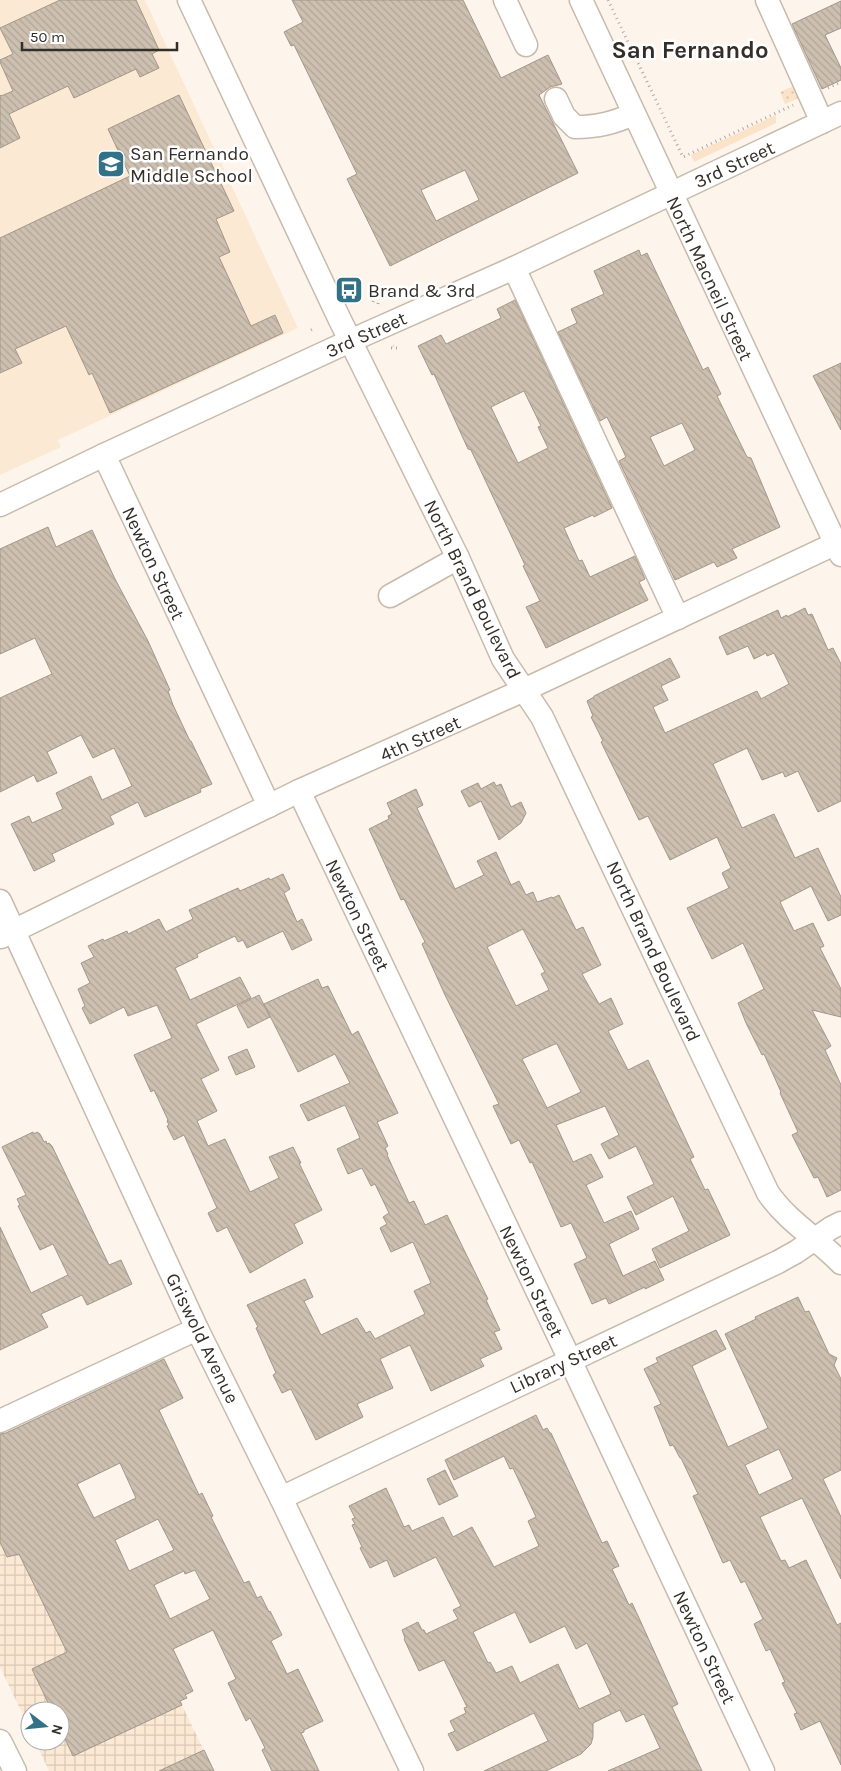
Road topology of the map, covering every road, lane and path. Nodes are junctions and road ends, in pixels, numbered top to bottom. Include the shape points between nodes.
1 (189, 0) edge
2 (505, 0) edge
3 (581, 0) edge
4 (608, 0) edge
5 (767, 0) edge
6 (526, 45) dead end
7 (841, 82) edge
8 (811, 96) junction
9 (556, 99) dead end
10 (634, 114) junction
11 (832, 117) edge
12 (671, 194) junction
13 (514, 268) junction
14 (373, 302) dead end
15 (378, 304) dead end
16 (350, 341) junction
17 (104, 455) junction
18 (0, 505) edge
19 (839, 547) edge
20 (458, 558) junction
21 (390, 596) dead end
22 (678, 618) junction
23 (524, 690) junction
24 (299, 792) junction
25 (269, 806) junction
26 (0, 901) edge
27 (7, 934) edge
28 (841, 1223) edge
29 (815, 1239) junction
30 (841, 1263) edge
31 (198, 1328) junction
32 (570, 1360) junction
33 (0, 1421) edge
34 (281, 1498) junction
35 (0, 1741) edge
36 (15, 1771) edge
37 (412, 1771) edge
38 (763, 1771) edge

1 - 16 street, North Brand Boulevard
2 - 6 street
3 - 10 street, North Macneil Street
4 - 8 path via 683,157
5 - 8 street
7 - 8 path
8 - 11 street
9 - 10 street via 564,116 575,127 611,124
10 - 12 street, North Macneil Street
11 - 12 street, 3rd Street
12 - 13 street, 3rd Street
12 - 19 street, North Macneil Street
13 - 16 street, 3rd Street
13 - 22 street
14 - 15 path via 377,298
16 - 17 street, 3rd Street
16 - 20 street, North Brand Boulevard
17 - 18 street, 3rd Street
17 - 25 street, Newton Street
19 - 22 street, 4th Street
20 - 21 street
20 - 23 street, North Brand Boulevard via 504,660
22 - 23 street, 4th Street
23 - 24 street, 4th Street
23 - 29 street, North Brand Boulevard via 542,717 768,1192 777,1205
24 - 25 street, 4th Street
24 - 32 street, Newton Street
25 - 27 street, 4th Street
26 - 27 street, Griswold Avenue
27 - 31 street, Griswold Avenue
28 - 29 street, Library Street
29 - 30 street, North Brand Boulevard
29 - 32 street, Library Street via 778,1262
31 - 33 street
31 - 34 street, Griswold Avenue
32 - 34 street, Library Street
32 - 38 street, Newton Street
34 - 37 street, Griswold Avenue
35 - 36 street

